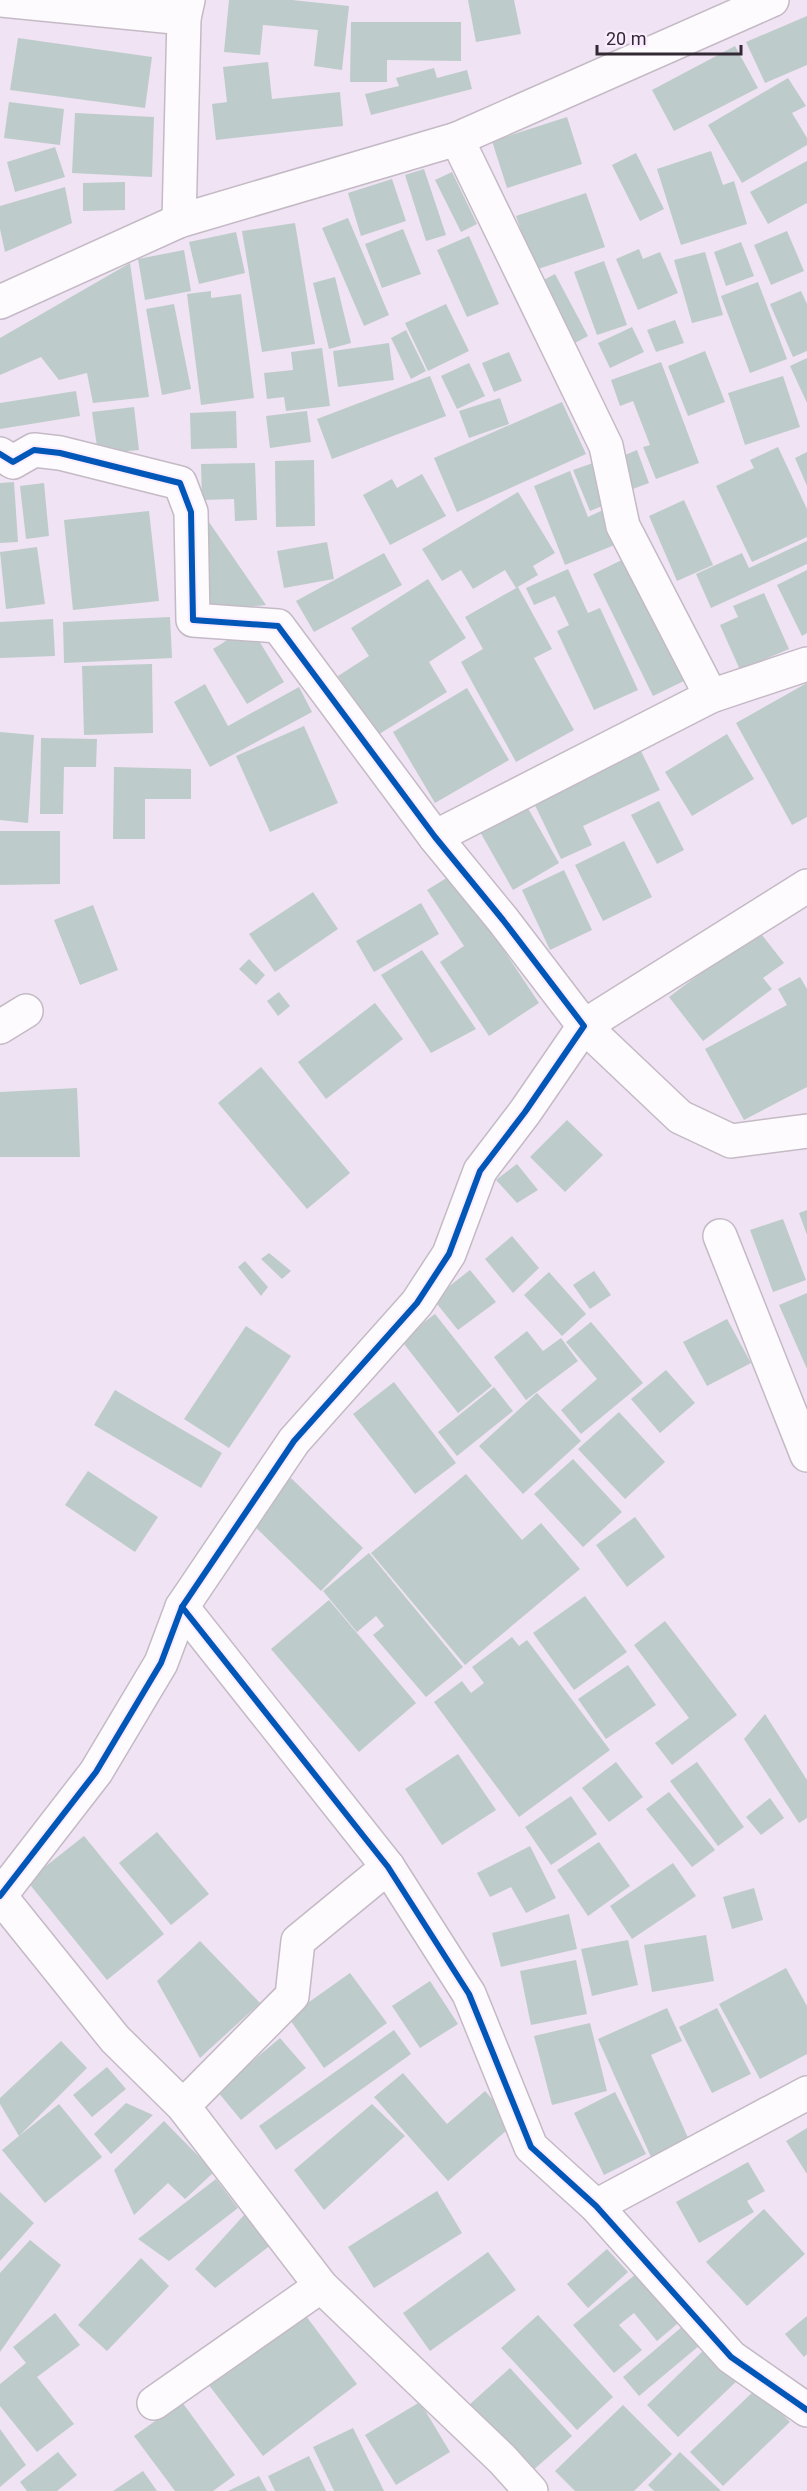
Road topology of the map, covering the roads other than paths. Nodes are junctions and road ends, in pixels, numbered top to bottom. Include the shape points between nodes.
1 (0, 0) edge
2 (772, 0) edge
3 (186, 9) edge
4 (457, 139) junction
5 (179, 221) junction
6 (0, 302) edge
7 (0, 454) edge
8 (807, 664) edge
9 (711, 696) junction
10 (435, 837) junction
11 (807, 886) edge
12 (584, 1026) junction
13 (807, 1131) edge
14 (720, 1236) dead end
15 (807, 1455) edge
16 (182, 1607) junction
17 (388, 1867) junction
18 (0, 1896) edge
19 (807, 2093) edge
20 (183, 2106) junction
21 (596, 2206) junction
22 (321, 2286) junction
23 (154, 2403) dead end
24 (807, 2410) edge
25 (531, 2491) edge

1 - 3 street
2 - 4 street
3 - 5 street
4 - 5 street
4 - 9 street via 606,446 623,526
5 - 6 street
7 - 10 street via 13,462 33,450 60,453 180,483 191,512 193,620 278,626
8 - 9 street
9 - 10 street
10 - 12 street
11 - 12 street
12 - 13 street via 680,1117 730,1141
12 - 16 street via 480,1171 449,1254 417,1303 294,1442
14 - 15 street
16 - 17 street
16 - 18 street via 160,1663 96,1772
17 - 20 street via 298,1941 291,1996
17 - 21 street via 469,1994 531,2147
18 - 20 street via 115,2039
19 - 21 street
20 - 22 street
21 - 24 street via 731,2357
22 - 23 street
22 - 25 street

